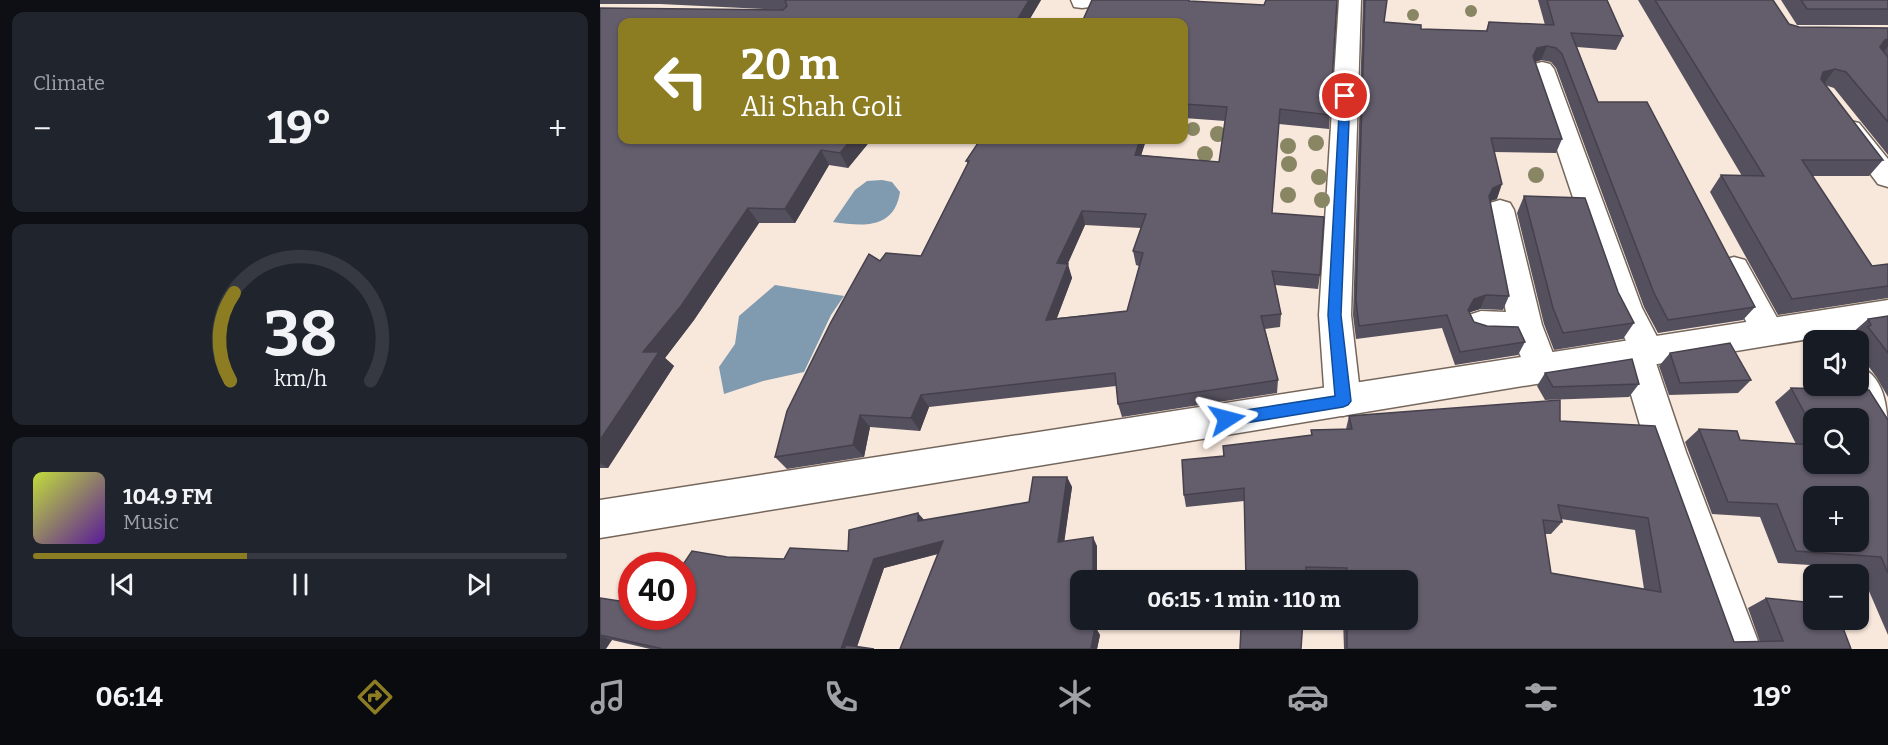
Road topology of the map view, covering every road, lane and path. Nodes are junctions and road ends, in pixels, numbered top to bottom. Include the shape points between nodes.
1 (1350, 0) edge
2 (1542, 69) dead end
3 (1838, 113) edge
4 (1888, 178) edge
5 (1500, 210) dead end
6 (1719, 240) edge
7 (1888, 313) edge
8 (1481, 324) edge
9 (1526, 325) junction
10 (1836, 330) edge
11 (1768, 332) junction
12 (1803, 332) edge
13 (1642, 353) junction
14 (1542, 369) junction
15 (1868, 396) edge
16 (1343, 401) junction
17 (1888, 429) edge
18 (600, 519) edge
19 (1739, 649) edge

1 - 16 street via 1335,315
2 - 13 street
3 - 4 street
5 - 9 street
6 - 11 street
7 - 10 street
8 - 9 street
9 - 14 street
11 - 12 street
11 - 13 street
13 - 14 street
13 - 19 street via 1667,452
14 - 16 street
15 - 17 street
16 - 18 street

